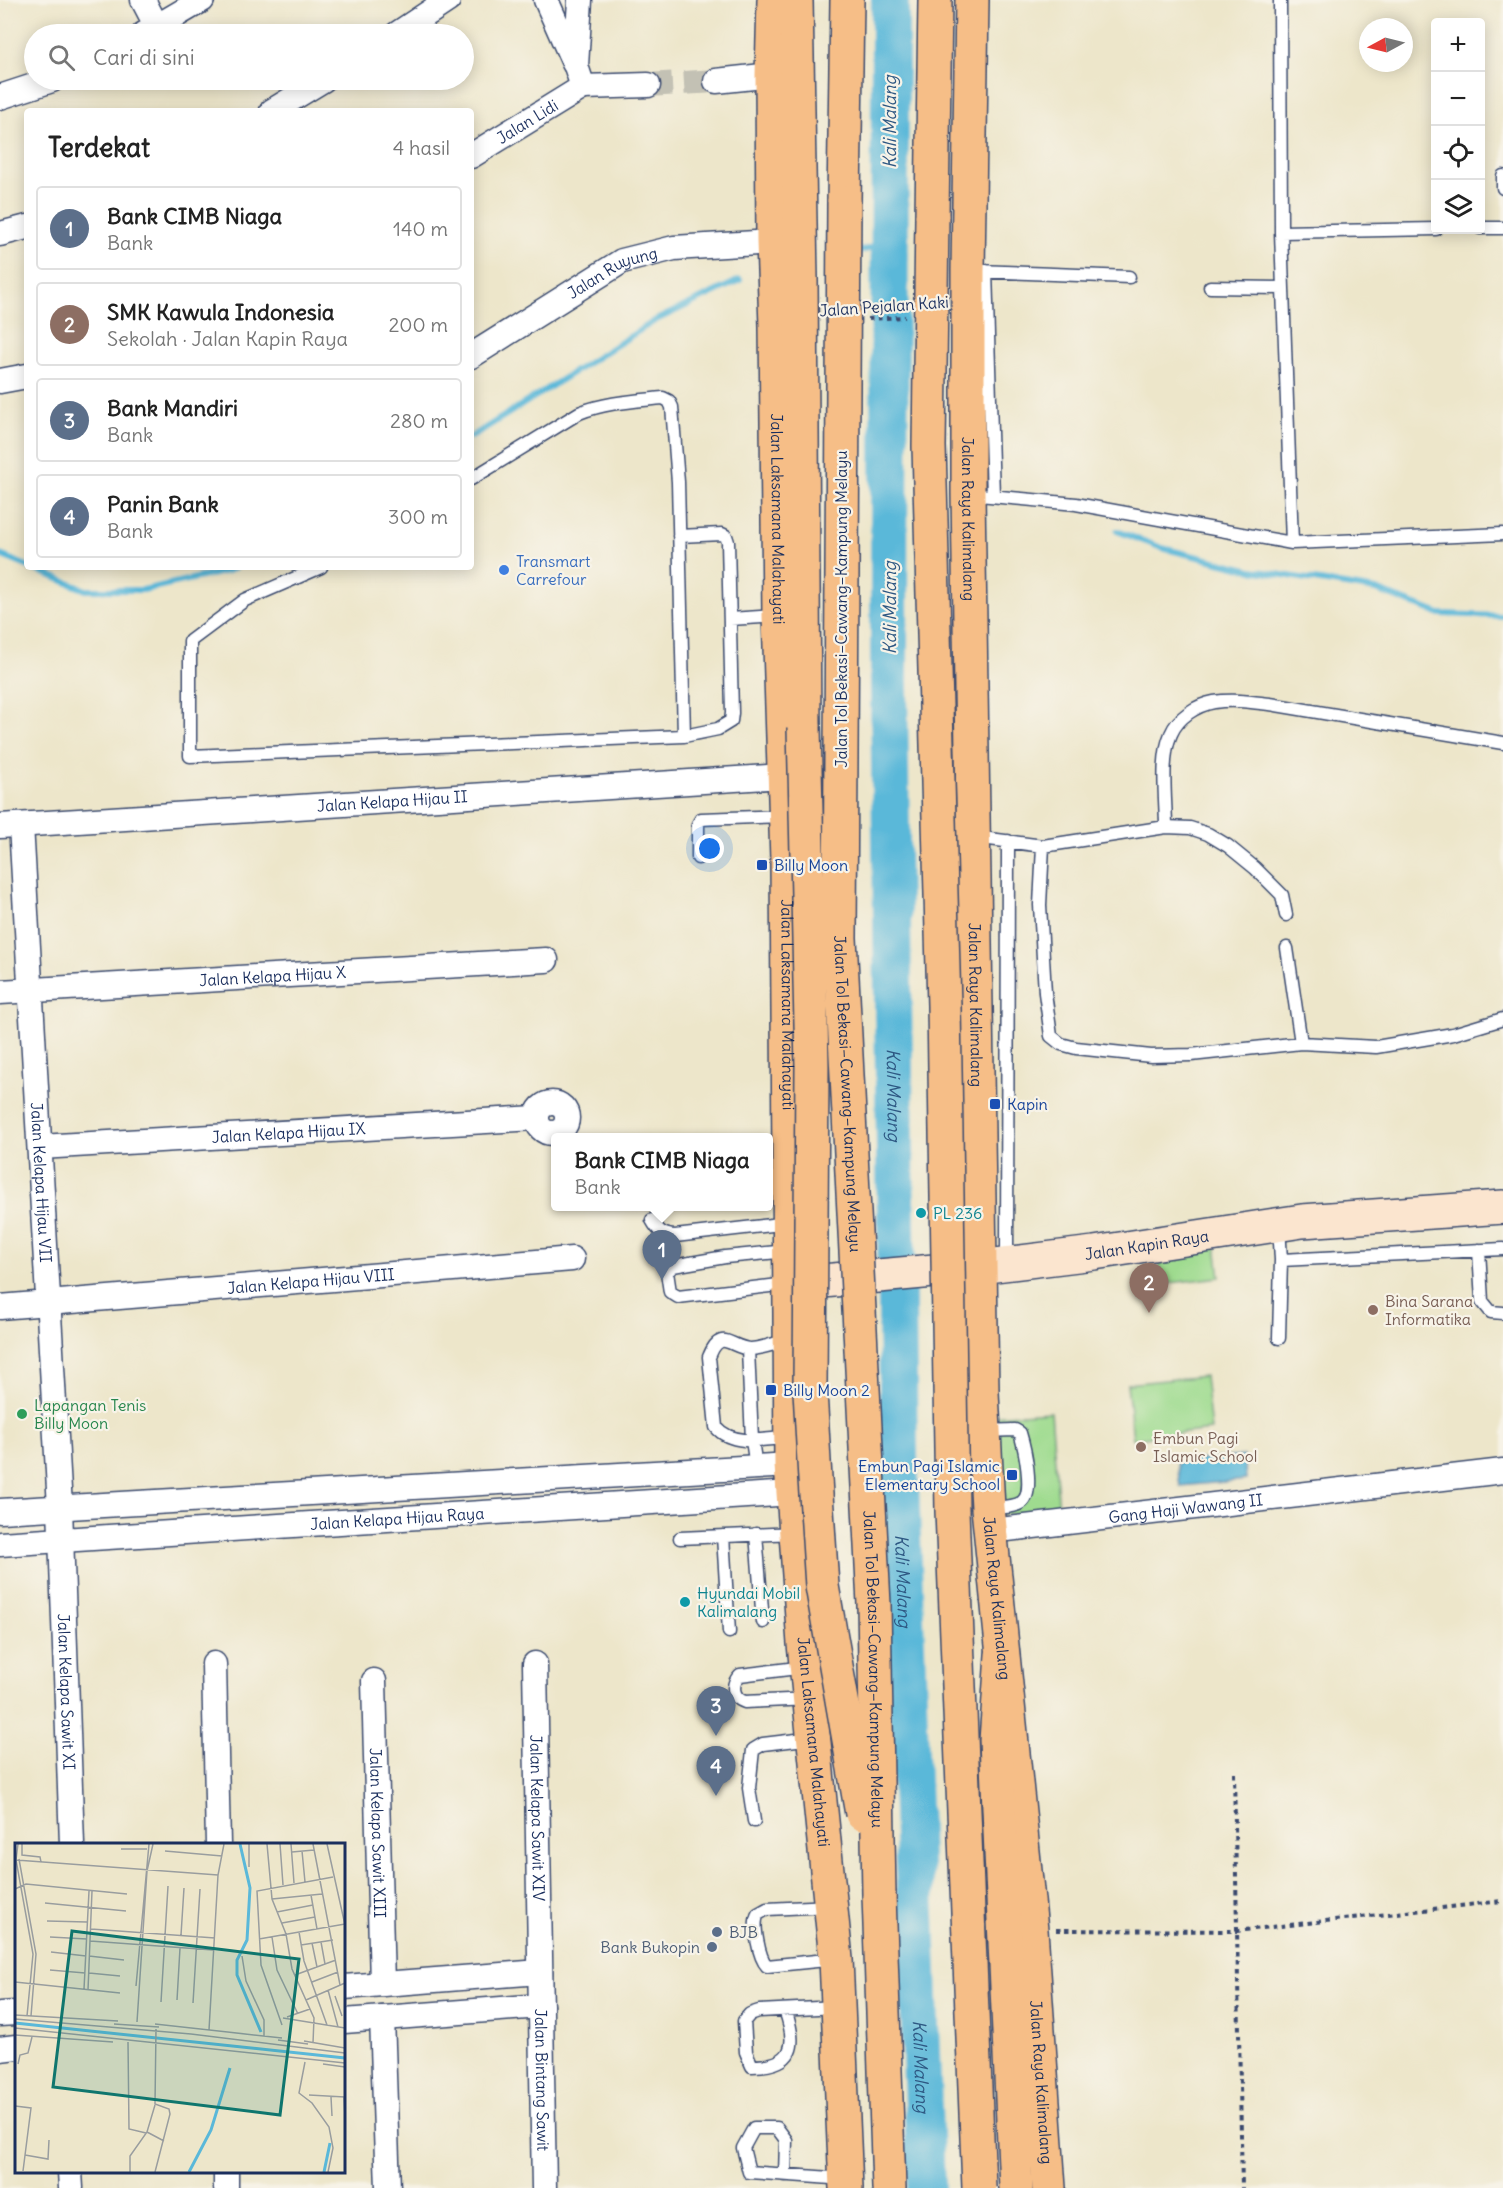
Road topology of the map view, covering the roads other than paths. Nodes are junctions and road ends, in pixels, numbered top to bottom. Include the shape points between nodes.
1 (143, 0) edge
2 (202, 0) edge
3 (448, 0) edge
4 (546, 0) edge
5 (580, 0) edge
6 (774, 0) edge
7 (796, 0) edge
8 (847, 0) edge
9 (935, 0) edge
10 (972, 0) edge
11 (1280, 0) edge
12 (149, 24) edge
13 (163, 24) edge
14 (412, 24) edge
15 (772, 75) junction
16 (579, 77) junction
17 (716, 81) tunnel mouth
18 (648, 85) tunnel mouth
19 (24, 89) edge
20 (307, 90) edge
21 (0, 97) edge
22 (277, 108) edge
23 (474, 154) edge
24 (1503, 176) edge
25 (1503, 188) edge
26 (24, 228) edge
27 (1485, 228) edge
28 (1503, 228) edge
29 (1431, 229) edge
30 (1281, 232) junction
31 (0, 234) edge
32 (773, 248) junction
33 (977, 271) junction
34 (1129, 278) dead end
35 (1210, 287) dead end
36 (1283, 288) junction
37 (474, 354) edge
38 (24, 377) edge
39 (0, 381) edge
40 (474, 477) edge
41 (980, 495) junction
42 (1503, 534) edge
43 (679, 536) junction
44 (1292, 543) junction
45 (314, 570) edge
46 (779, 616) junction
47 (730, 619) junction
48 (684, 736) junction
49 (1503, 743) edge
50 (784, 776) junction
51 (785, 816) junction
52 (11, 826) edge
53 (1166, 827) junction
54 (973, 837) junction
55 (1008, 842) junction
56 (1043, 846) junction
57 (698, 858) dead end
58 (1287, 915) dead end
59 (1287, 948) dead end
60 (546, 960) dead end
61 (30, 990) junction
62 (0, 992) edge
63 (1503, 1019) edge
64 (1301, 1043) junction
65 (536, 1118) dead end
66 (39, 1146) junction
67 (1503, 1207) edge
68 (652, 1220) dead end
69 (1279, 1224) junction
70 (790, 1237) junction
71 (1503, 1249) edge
72 (1479, 1250) junction
73 (572, 1259) dead end
74 (1281, 1260) junction
75 (993, 1265) junction
76 (789, 1284) junction
77 (49, 1304) junction
78 (0, 1307) edge
79 (1503, 1313) edge
80 (1279, 1338) dead end
81 (790, 1339) junction
82 (748, 1349) junction
83 (752, 1440) junction
84 (792, 1465) junction
85 (756, 1467) junction
86 (1503, 1471) edge
87 (623, 1475) junction
88 (622, 1504) junction
89 (60, 1507) junction
90 (0, 1511) edge
91 (989, 1519) junction
92 (795, 1533) junction
93 (756, 1534) junction
94 (723, 1536) junction
95 (680, 1538) dead end
96 (61, 1540) junction
97 (0, 1544) edge
98 (763, 1622) dead end
99 (729, 1632) dead end
100 (1002, 1655) junction
101 (214, 1664) dead end
102 (536, 1664) dead end
103 (807, 1667) junction
104 (374, 1681) dead end
105 (811, 1699) junction
106 (815, 1738) junction
107 (754, 1821) dead end
108 (72, 1843) edge
109 (218, 1843) edge
110 (879, 1895) junction
111 (832, 1906) junction
112 (836, 1959) junction
113 (540, 1972) junction
114 (382, 1984) junction
115 (345, 1987) edge
116 (541, 2006) junction
117 (839, 2007) junction
118 (785, 2010) junction
119 (15, 2013) edge
120 (0, 2014) edge
121 (382, 2018) junction
122 (345, 2021) edge
123 (15, 2047) edge
124 (0, 2049) edge
125 (70, 2173) edge
126 (785, 2175) junction
127 (846, 2184) edge
128 (71, 2188) edge
129 (388, 2188) edge
130 (544, 2188) edge
131 (889, 2188) edge
132 (979, 2188) edge
133 (1016, 2188) edge
134 (1049, 2188) edge

1 - 12 street
2 - 13 street
3 - 14 street
4 - 16 street
5 - 16 street
6 - 15 main road, Jalan Laksamana Malahayati
7 - 110 main road, bridge via 812,1066 810,1391 822,1586
8 - 110 main road, Jalan Tol Bekasi–Cawang–Kampung Melayu, bridge via 840,938 874,1605
9 - 132 main road, bridge via 929,446 944,996 952,1511
10 - 33 main road, Jalan Raya Kalimalang
11 - 30 lane
15 - 17 street
15 - 32 main road, Jalan Laksamana Malahayati
16 - 18 street
16 - 23 street, Jalan Lidi
19 - 21 street
20 - 22 street
24 - 25 lane
26 - 31 street
27 - 28 lane
29 - 30 lane
30 - 36 lane
32 - 37 street, Jalan Ruyung via 674,248 622,261
32 - 46 main road, Jalan Laksamana Malahayati
33 - 34 lane
33 - 41 main road, Jalan Raya Kalimalang
35 - 36 lane
36 - 44 lane
38 - 39 street
40 - 43 lane via 579,413 609,404 663,398 672,407
41 - 44 lane via 1076,504
41 - 54 main road, Jalan Raya Kalimalang
42 - 44 lane
43 - 47 lane via 726,536
43 - 48 lane
45 - 48 lane via 244,600 190,641 190,756
46 - 47 lane
46 - 50 main road, Jalan Laksamana Malahayati
47 - 48 lane via 731,721 718,729
49 - 53 lane via 1270,704 1214,702 1195,708 1171,733 1166,754
50 - 51 main road, Jalan Laksamana Malahayati
50 - 52 street, Jalan Kelapa Hijau II
51 - 57 lane via 701,819
51 - 70 main road, Jalan Laksamana Malahayati via 783,1155
52 - 61 street, Jalan Kelapa Hijau VII
53 - 56 lane
53 - 58 lane via 1190,828 1228,846 1282,895
54 - 55 lane
54 - 75 main road, Jalan Raya Kalimalang via 978,1025
55 - 56 lane
55 - 75 lane
56 - 64 lane via 1040,905 1045,993 1051,1036 1061,1044 1151,1056
59 - 64 lane
60 - 61 street, Jalan Kelapa Hijau X
61 - 62 street, Jalan Kelapa Hijau X
61 - 66 street, Jalan Kelapa Hijau VII
63 - 64 lane via 1453,1034 1376,1047
65 - 66 street, Jalan Kelapa Hijau IX
66 - 77 street, Jalan Kelapa Hijau VII
67 - 69 street, Jalan Kapin Raya
68 - 70 lane via 665,1235
69 - 74 lane
69 - 75 street, Jalan Kapin Raya
70 - 76 main road, Jalan Laksamana Malahayati
70 - 76 lane via 725,1257 673,1266 667,1272 670,1292 678,1297
71 - 72 lane
72 - 74 lane
72 - 79 lane via 1482,1301 1491,1312
73 - 77 street, Jalan Kelapa Hijau VIII
74 - 80 lane
75 - 76 street, Jalan Kapin Raya
75 - 91 main road, Jalan Raya Kalimalang via 984,1431
76 - 81 main road, Jalan Laksamana Malahayati
77 - 78 street, Jalan Kelapa Hijau VIII
77 - 89 street, Jalan Kelapa Hijau VII
81 - 82 lane
81 - 84 main road, Jalan Laksamana Malahayati
82 - 83 lane
82 - 83 lane via 727,1340 718,1342 709,1357 716,1427 733,1438
83 - 84 lane
83 - 85 lane
84 - 85 street, Jalan Kelapa Hijau Raya
84 - 88 street, Jalan Kelapa Hijau Raya
84 - 92 main road, Jalan Laksamana Malahayati
85 - 87 street, Jalan Kelapa Hijau Raya
86 - 91 street, Gang Haji Wawang II
87 - 88 street
87 - 89 street, Jalan Kelapa Hijau Raya
88 - 96 street, Jalan Kelapa Hijau Raya
89 - 90 street, Jalan Kelapa Hijau Raya
89 - 96 street, Jalan Kelapa Hijau VII
91 - 100 main road, Jalan Raya Kalimalang
92 - 93 lane
92 - 103 main road, Jalan Laksamana Malahayati
93 - 94 lane
93 - 98 lane
94 - 95 lane
94 - 99 lane
96 - 97 street, Jalan Kelapa Hijau Raya
96 - 108 street, Jalan Kelapa Sawit XI
100 - 133 main road via 996,1741
100 - 134 main road, Jalan Raya Kalimalang via 1031,1930
101 - 109 street
102 - 113 street, Jalan Kelapa Sawit XIV
103 - 105 main road, Jalan Laksamana Malahayati
103 - 105 lane via 740,1675 734,1688 739,1700 745,1702
104 - 114 street, Jalan Kelapa Sawit XIII
105 - 106 main road, Jalan Laksamana Malahayati
106 - 107 lane via 763,1744 753,1750 749,1788
106 - 111 main road, Jalan Laksamana Malahayati
110 - 131 main road, Jalan Tol Bekasi–Cawang–Kampung Melayu
111 - 112 main road, Jalan Laksamana Malahayati
111 - 112 lane via 767,1909 759,1913 756,1921 759,1955 767,1966
112 - 117 main road, Jalan Laksamana Malahayati
113 - 114 street
113 - 116 street, Jalan Bintang Sawit
114 - 115 street
116 - 121 street
116 - 130 street, Jalan Bintang Sawit
117 - 118 lane
117 - 127 main road, Jalan Laksamana Malahayati
118 - 118 lane via 759,2011 744,2022 746,2052 752,2066 766,2066 788,2057 790,2023
119 - 120 street
121 - 122 street
121 - 129 street
123 - 124 street
125 - 128 street
126 - 126 lane via 749,2172 743,2148 754,2128 777,2128 786,2140
126 - 127 lane

